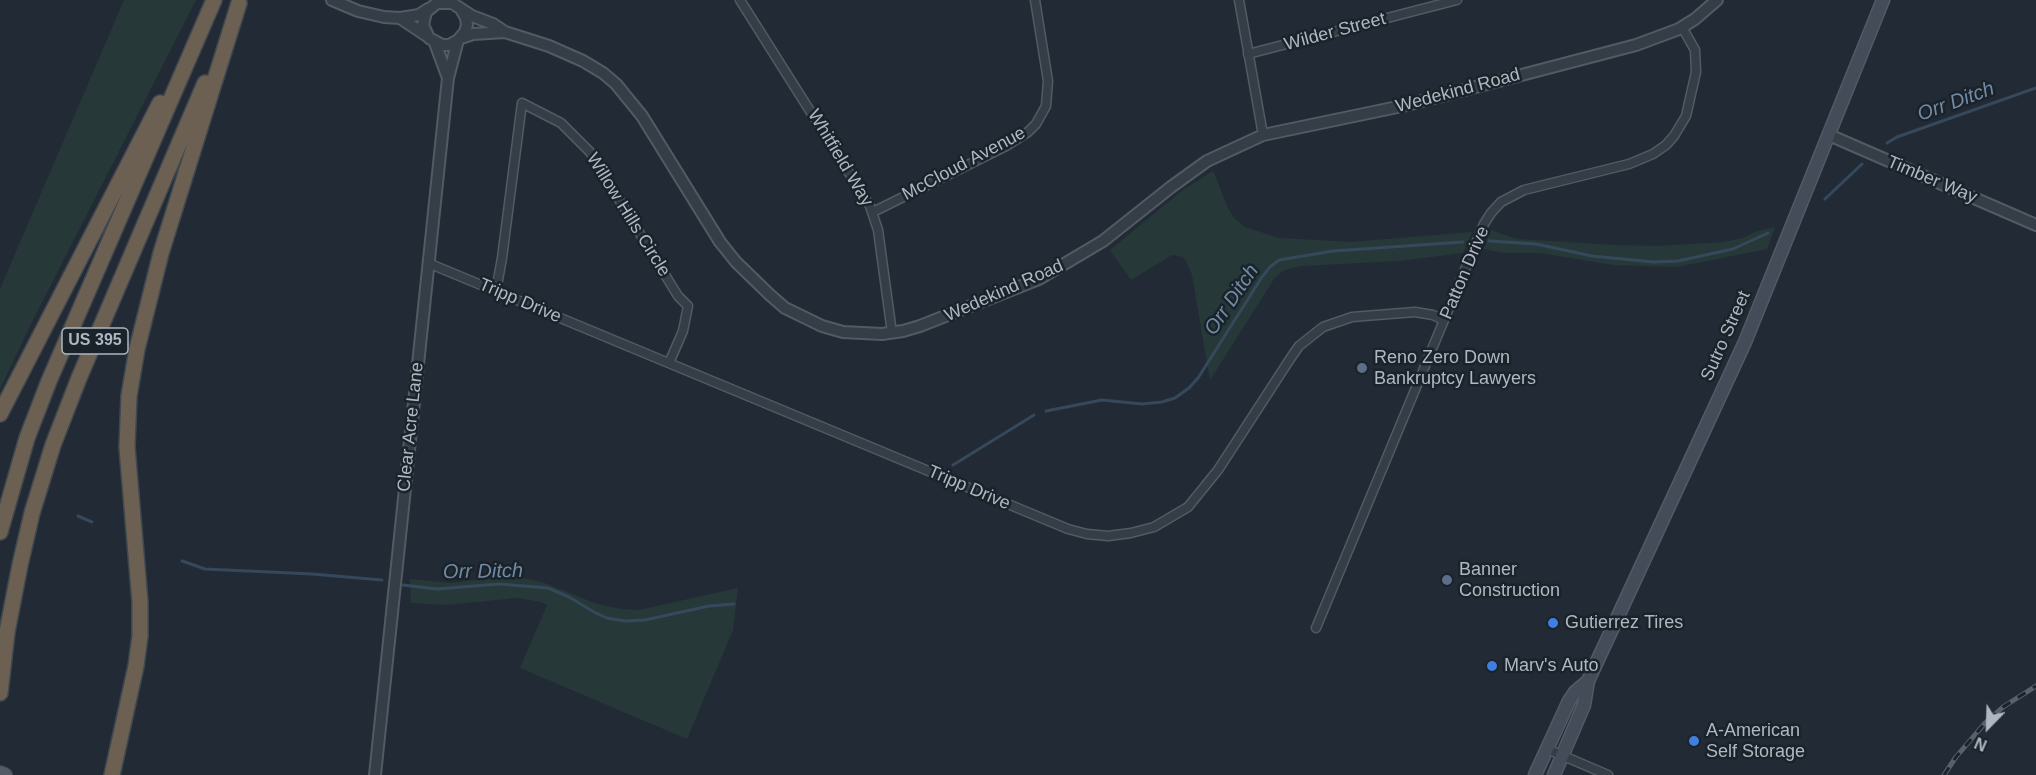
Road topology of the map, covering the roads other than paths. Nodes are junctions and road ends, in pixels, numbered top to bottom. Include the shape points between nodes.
1 (214, 0) edge
2 (332, 0) edge
3 (740, 0) edge
4 (1035, 0) edge
5 (1239, 0) edge
6 (1457, 0) edge
7 (1717, 0) edge
8 (1883, 0) edge
9 (239, 2) edge
10 (436, 3) edge
11 (458, 5) edge
12 (400, 18) junction
13 (1682, 27) junction
14 (201, 30) junction
15 (505, 32) junction
16 (460, 39) junction
17 (432, 40) junction
18 (1248, 54) junction
19 (448, 78) junction
20 (1263, 135) junction
21 (1829, 135) junction
22 (873, 212) junction
23 (2036, 225) edge
24 (428, 263) junction
25 (496, 291) junction
26 (1444, 320) junction
27 (892, 333) junction
28 (669, 363) junction
29 (0, 414) edge
30 (9, 496) junction
31 (0, 522) edge
32 (0, 532) edge
33 (1316, 628) dead end
34 (1588, 681) junction
35 (0, 693) edge
36 (1547, 748) junction
37 (1563, 756) junction
38 (116, 758) junction
39 (0, 773) edge
40 (4, 775) edge
41 (112, 775) edge
42 (118, 775) edge
43 (375, 775) edge
44 (1535, 775) edge
45 (1554, 775) edge
46 (1608, 775) edge

1 - 14 highway, US 395
2 - 12 street via 358,11
3 - 22 street, Whitfield Way
4 - 22 street, McCloud Avenue via 1048,87 1046,106 1036,124 1006,146
5 - 18 street
6 - 18 street, Wilder Street
7 - 13 street, Wedekind Road
8 - 21 main road, Sutro Street
9 - 35 highway, US 395 via 53,445 20,565
9 - 38 highway via 161,253 129,396 127,447 140,636
10 - 11 street
10 - 12 street via 418,15
10 - 17 street via 423,18 425,32
11 - 15 street, Wedekind Road
11 - 16 street via 467,25
12 - 17 street
13 - 20 street, Wedekind Road via 1636,45 1407,105
13 - 26 street, Patton Drive via 1695,50 1696,72 1686,116 1674,136 1642,159 1524,190 1501,202 1484,224
14 - 29 highway via 143,132
14 - 30 highway, US 395 via 49,381
15 - 16 street, Wedekind Road
15 - 27 street, Wedekind Road via 583,61 616,84 642,116 720,242 785,308 833,329 862,334
16 - 17 street via 449,45
16 - 19 street, Clear Acre Lane
17 - 19 street, Clear Acre Lane
18 - 20 street
19 - 24 street, Clear Acre Lane
20 - 27 street, Wedekind Road via 1207,161 1103,241 1062,267 988,301
21 - 23 street, Timber Way
21 - 34 main road, Sutro Street via 1745,342
22 - 27 street, Whitfield Way
24 - 25 street, Tripp Drive
24 - 43 street, Clear Acre Lane
25 - 28 street, Tripp Drive
25 - 28 street, Willow Hills Circle via 522,103 561,123 590,152 678,296 688,306 683,331
26 - 28 street, Tripp Drive via 1415,312 1352,317 1323,327 1299,346 1218,470 1188,507 1154,526 1108,536 1068,529
26 - 33 street, Patton Drive
30 - 31 highway
30 - 32 highway, US 395
34 - 36 main road, Sutro Street via 1569,701
34 - 37 main road, Sutro Street via 1584,705
36 - 37 street
36 - 44 main road, Sutro Street
37 - 45 main road, Sutro Street
37 - 46 street
38 - 41 highway
38 - 42 highway
39 - 40 main road

